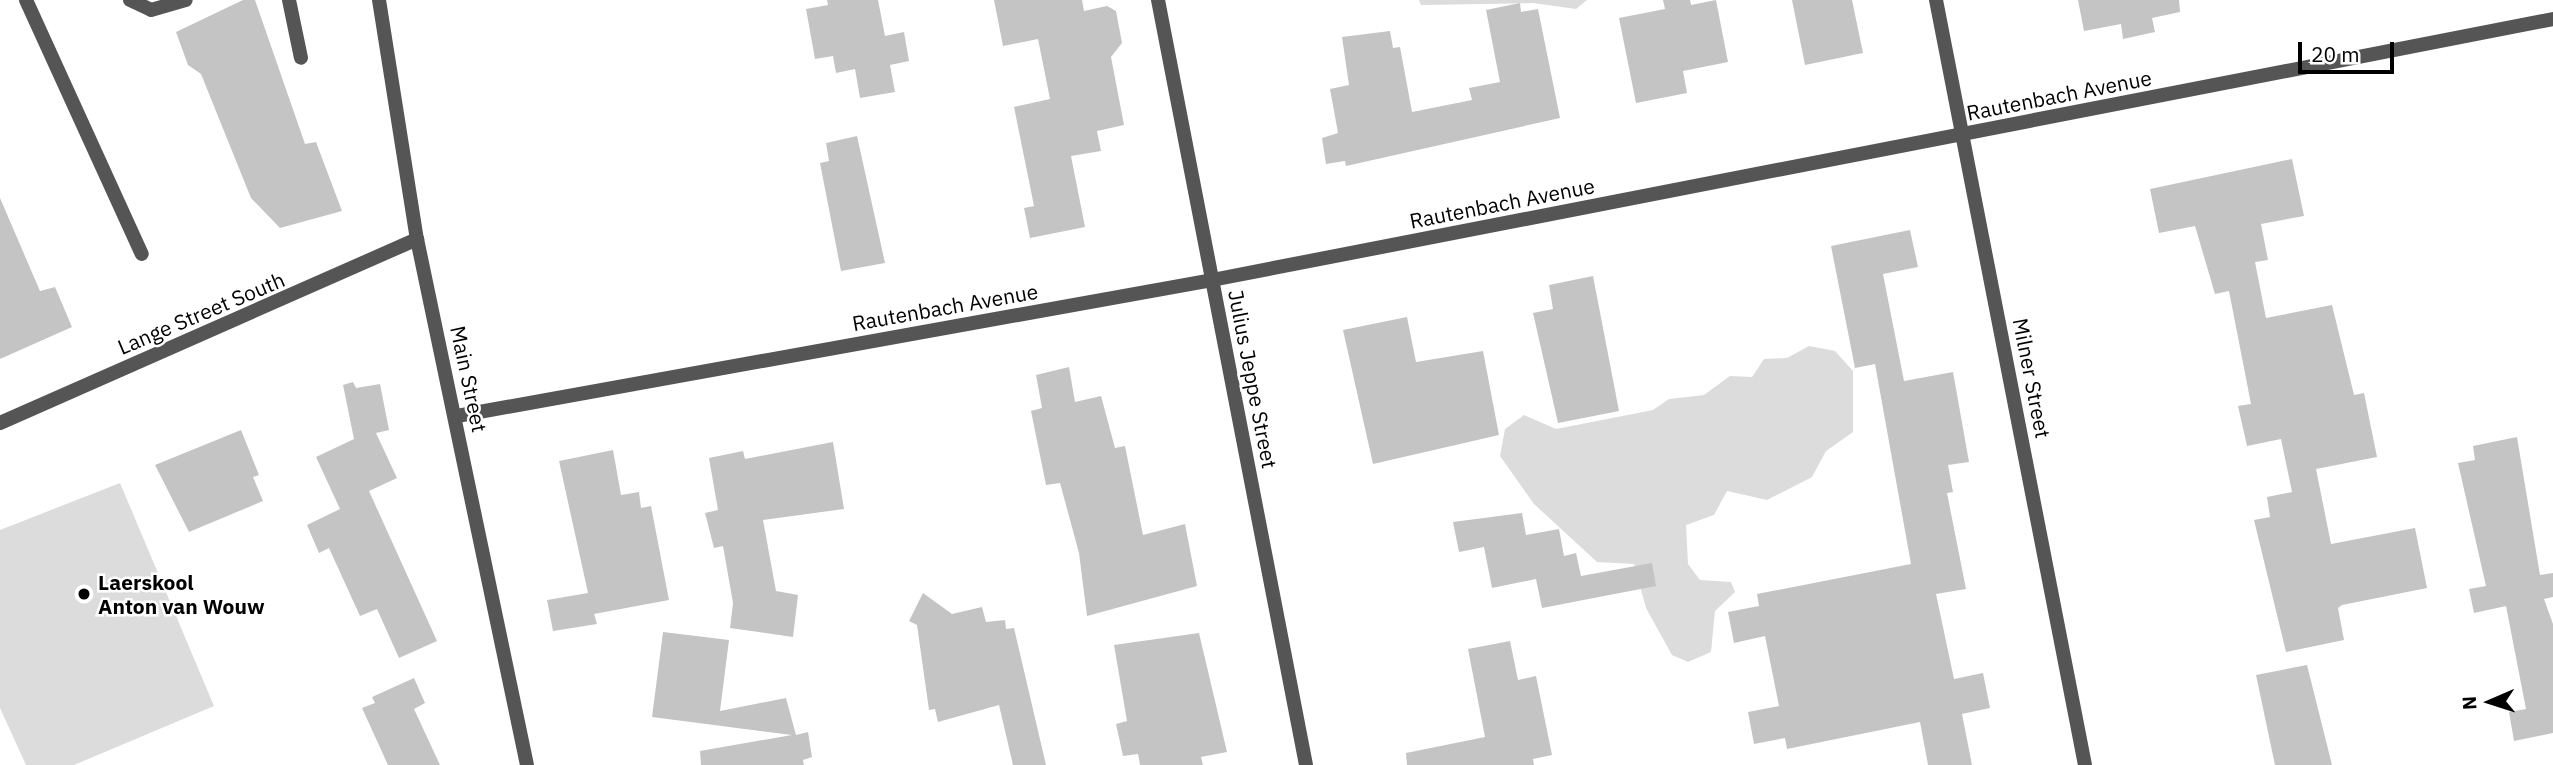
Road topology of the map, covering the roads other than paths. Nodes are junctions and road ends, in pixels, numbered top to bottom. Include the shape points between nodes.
1 (26, 0) edge
2 (130, 0) edge
3 (186, 0) edge
4 (289, 0) edge
5 (379, 0) edge
6 (1158, 0) edge
7 (1936, 0) edge
8 (2553, 19) edge
9 (301, 58) dead end
10 (1963, 135) junction
11 (417, 239) junction
12 (142, 254) dead end
13 (1212, 281) junction
14 (457, 416) junction
15 (0, 423) edge
16 (527, 765) edge
17 (1306, 765) edge
18 (2085, 765) edge

1 - 12 street
2 - 3 street via 151,10
4 - 9 street
5 - 11 street, Main Street
6 - 13 street, Julius Jeppe Street
7 - 10 street, Milner Street
8 - 10 street, Rautenbach Avenue
10 - 13 street, Rautenbach Avenue
10 - 18 street, Milner Street
11 - 14 street, Main Street
11 - 15 street, Lange Street South
13 - 14 street, Rautenbach Avenue
13 - 17 street, Julius Jeppe Street
14 - 16 street, Main Street

